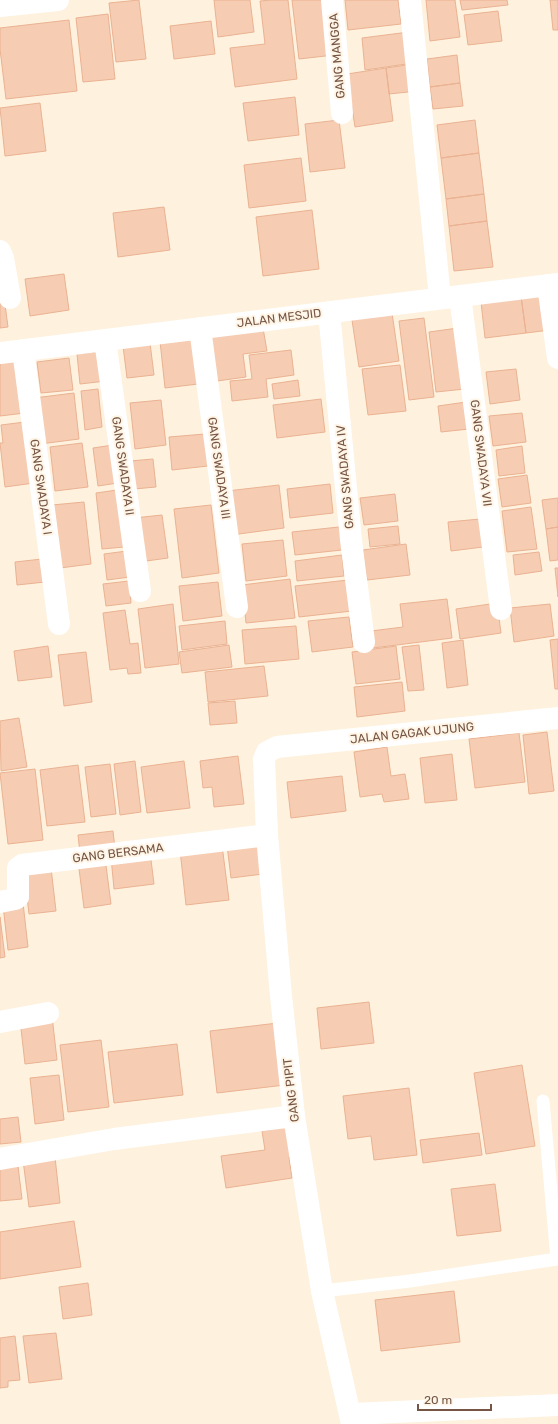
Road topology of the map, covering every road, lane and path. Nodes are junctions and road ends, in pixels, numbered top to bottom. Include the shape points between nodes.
1 (58, 0) edge
2 (332, 0) edge
3 (410, 0) edge
4 (0, 6) edge
5 (342, 113) dead end
6 (0, 251) edge
7 (553, 284) edge
8 (450, 297) junction
9 (10, 298) dead end
10 (329, 312) junction
11 (200, 328) junction
12 (105, 340) junction
13 (23, 350) junction
14 (0, 353) edge
15 (558, 358) edge
16 (140, 591) dead end
17 (237, 607) dead end
18 (501, 609) dead end
19 (59, 624) dead end
20 (364, 642) dead end
21 (558, 718) edge
22 (267, 752) joint
23 (267, 835) junction
24 (0, 902) edge
25 (48, 1014) dead end
26 (0, 1022) edge
27 (543, 1100) dead end
28 (294, 1116) junction
29 (0, 1159) edge
30 (322, 1291) junction
31 (558, 1404) edge
32 (351, 1419) edge

1 - 4 street
2 - 5 street, GANG MANGGA
3 - 8 street, GANG SWADAYA VII
6 - 9 street
7 - 8 street, JALAN MESJID
7 - 15 street
8 - 10 street, JALAN MESJID
8 - 18 street, GANG SWADAYA VII
10 - 11 street, JALAN MESJID
10 - 20 street, GANG SWADAYA IV via 351,540
11 - 12 street, JALAN MESJID
11 - 17 street, GANG SWADAYA III
12 - 13 street, JALAN MESJID
12 - 16 street, GANG SWADAYA II
13 - 14 street, JALAN MESJID
13 - 19 street, GANG SWADAYA I
21 - 22 street, JALAN GAGAK UJUNG via 277,747
22 - 23 street, GANG PIPIT via 264,759
23 - 24 street, GANG BERSAMA via 22,865 18,868 18,897
23 - 28 street, GANG PIPIT via 280,996
25 - 26 street
27 - 30 lane via 558,1259
28 - 29 street via 114,1139
28 - 30 street, GANG PIPIT
30 - 32 street, GANG PIPIT
31 - 32 street

